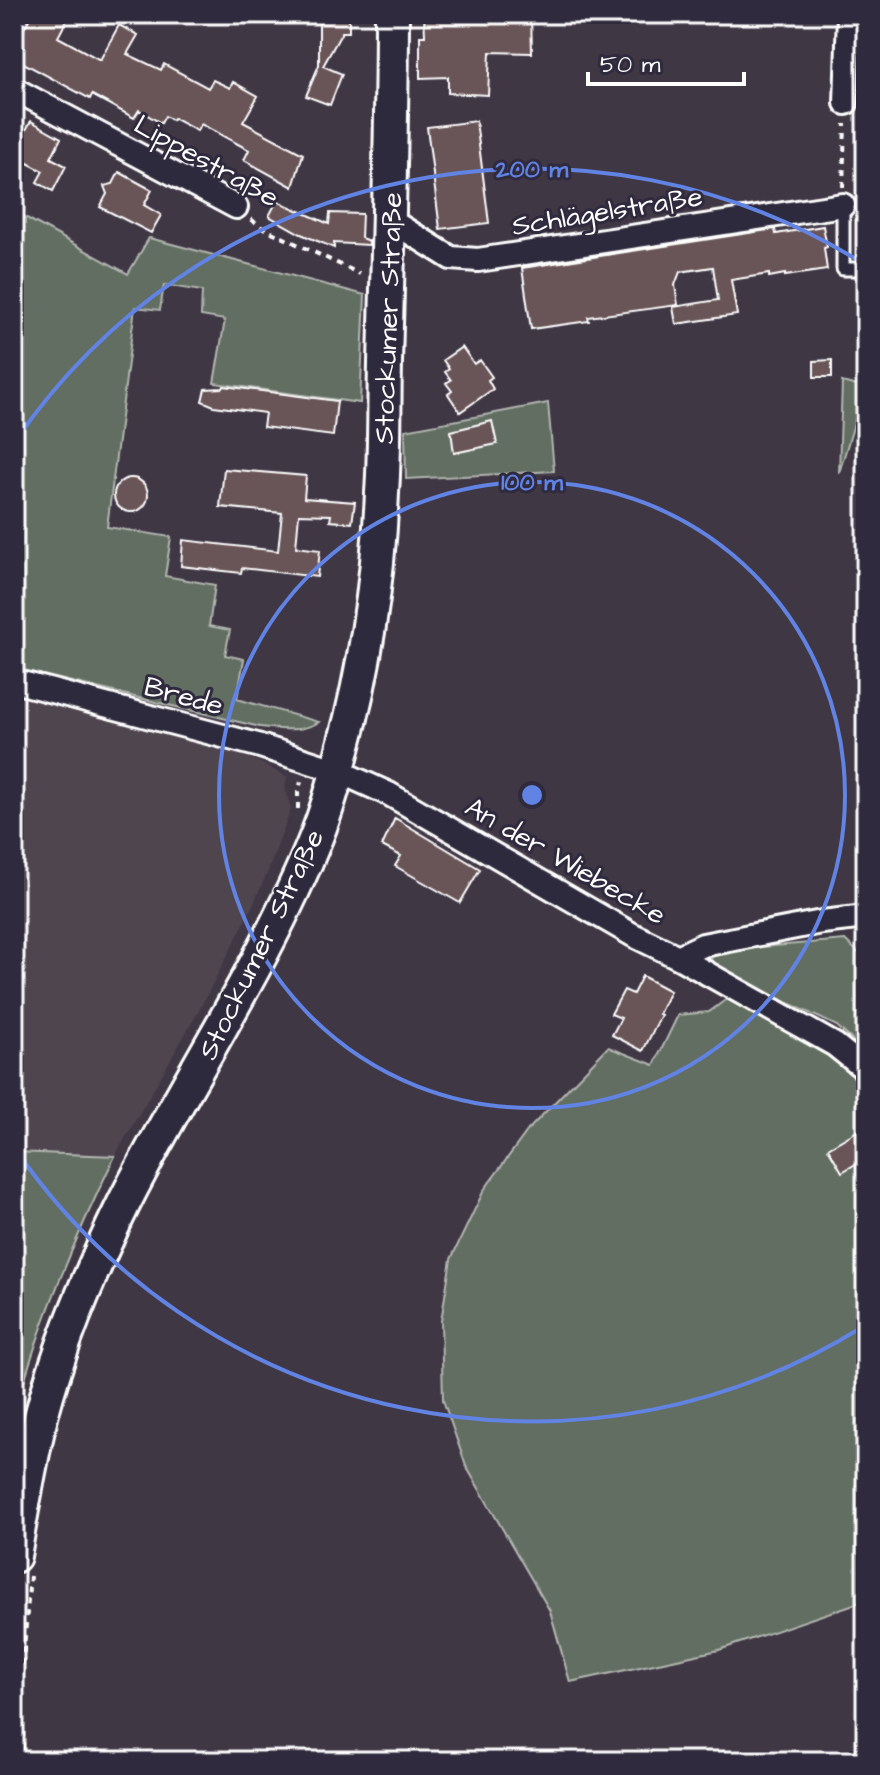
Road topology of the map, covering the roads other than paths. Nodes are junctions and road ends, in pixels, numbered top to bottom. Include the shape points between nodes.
1 (392, 14) edge
2 (849, 14) edge
3 (14, 89) edge
4 (846, 103) road end
5 (843, 205) joint
6 (236, 207) road end
7 (390, 220) junction
8 (866, 269) edge
9 (14, 681) edge
10 (338, 771) junction
11 (866, 917) edge
12 (678, 957) junction
13 (866, 1070) edge
14 (22, 1566) edge

1 - 7 main road, Stockumer Straße
2 - 4 street
3 - 6 street, Lippestraße
5 - 7 street, Schlägelstraße via 478,260 451,258
5 - 8 lane via 843,269
7 - 10 main road, Stockumer Straße via 376,578
9 - 10 street, Brede
10 - 12 street, An der Wiebecke via 389,794
10 - 14 main road, Stockumer Straße via 284,909 125,1202 68,1334 26,1483
11 - 12 street, An der Wiebecke via 703,945
12 - 13 street via 835,1045

